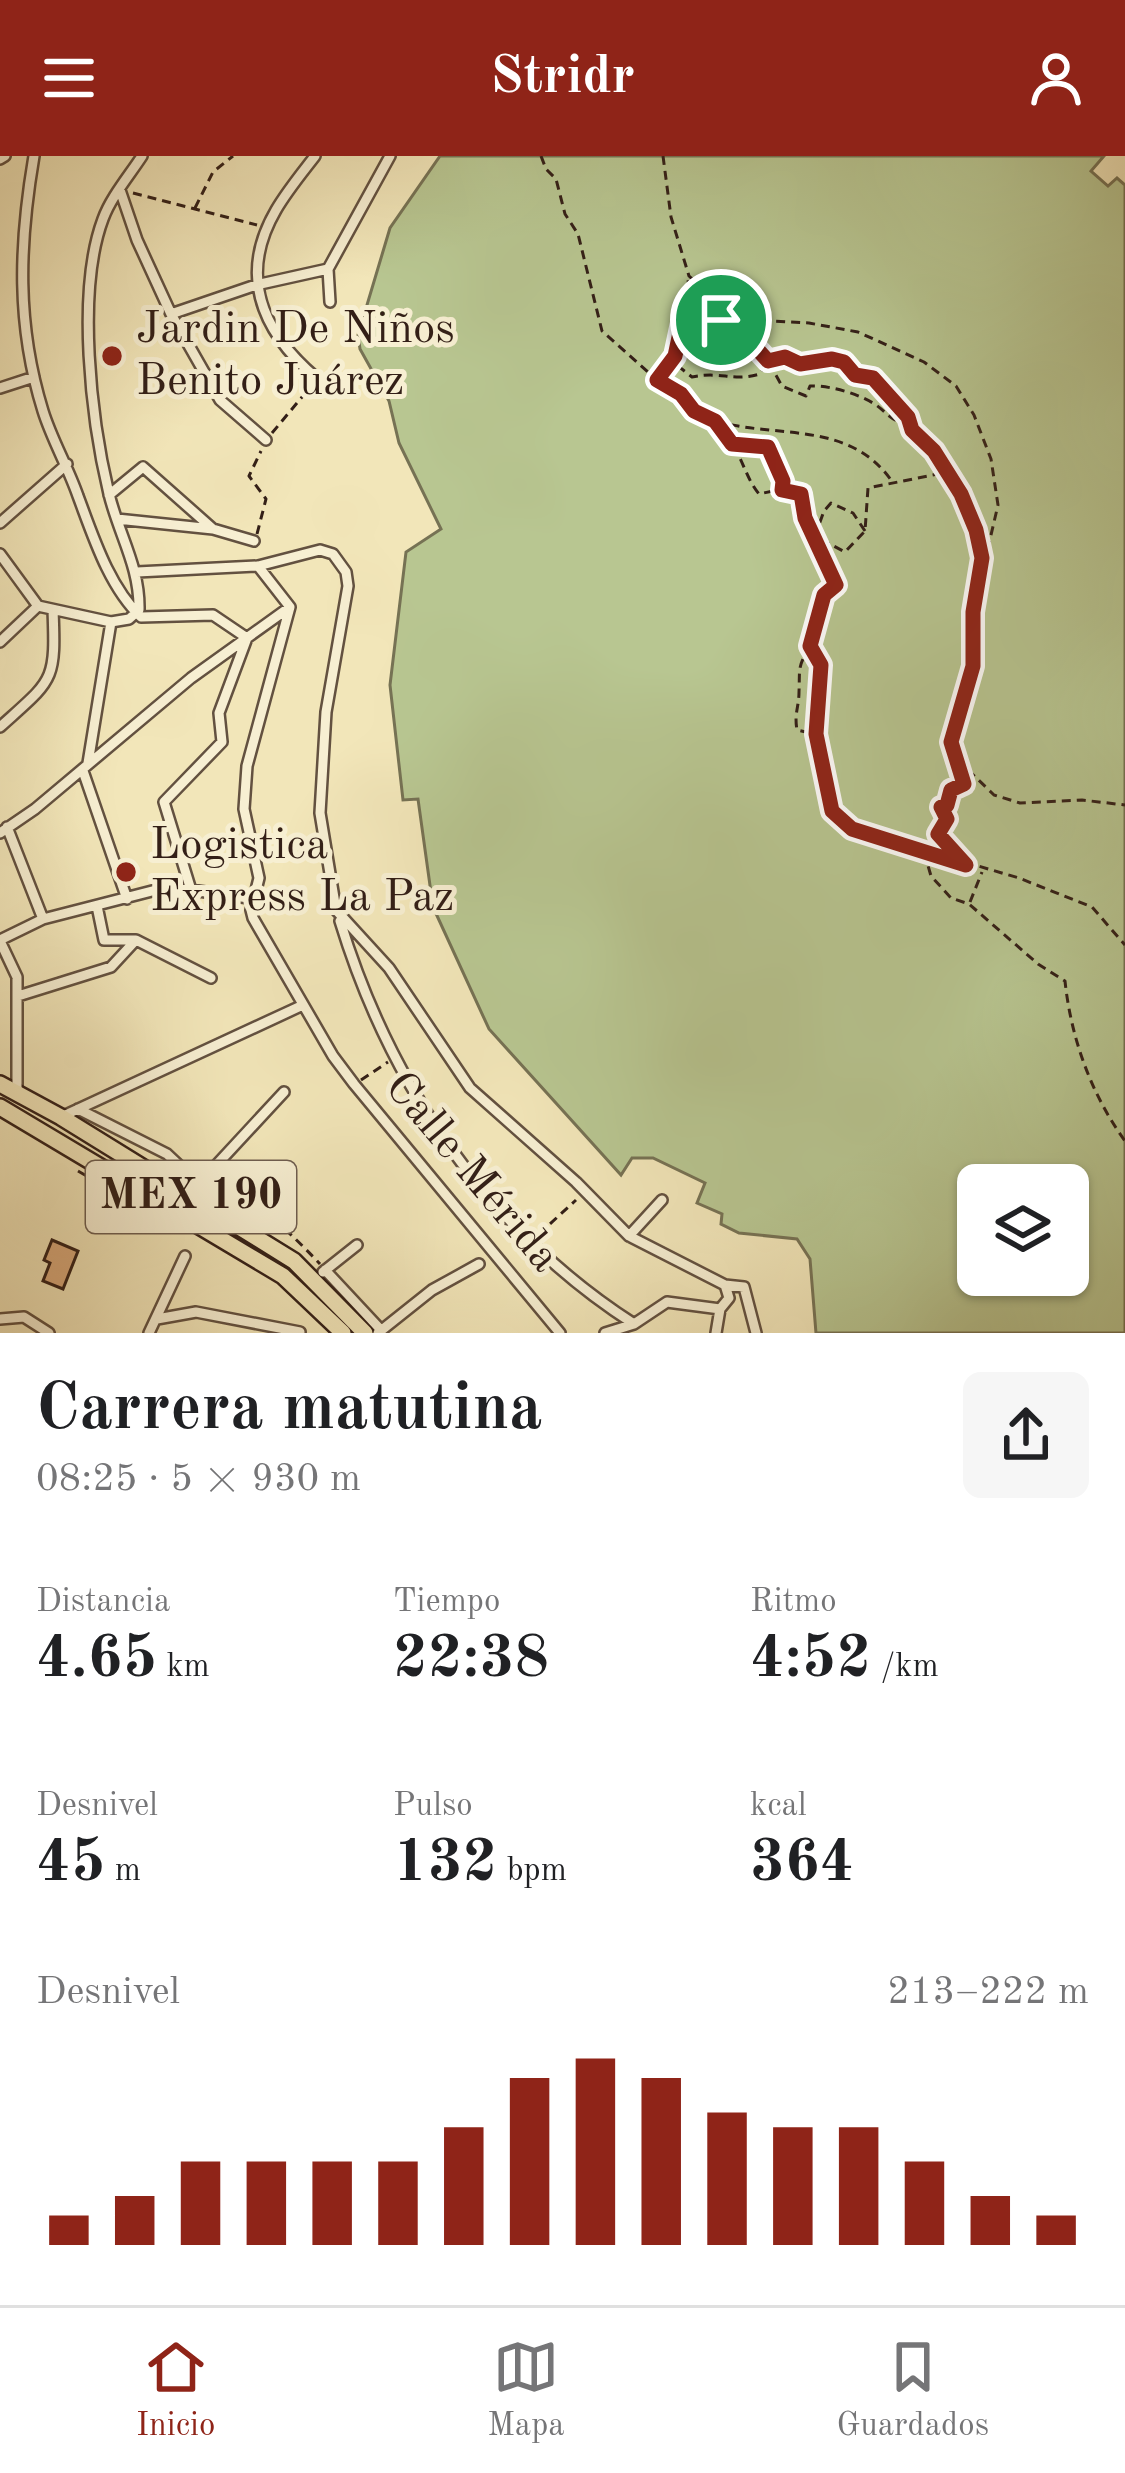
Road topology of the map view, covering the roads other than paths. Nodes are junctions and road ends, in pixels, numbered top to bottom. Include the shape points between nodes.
1 (34, 156) edge
2 (142, 156) edge
3 (315, 156) edge
4 (390, 156) edge
5 (120, 189) junction
6 (328, 268) junction
7 (256, 285) junction
8 (330, 302) dead end
9 (171, 314) junction
10 (34, 377) junction
11 (0, 388) edge
12 (329, 388) dead end
13 (266, 440) road end
14 (67, 464) junction
15 (109, 495) junction
16 (117, 519) junction
17 (0, 523) edge
18 (213, 529) junction
19 (254, 541) road end
20 (0, 554) edge
21 (258, 566) junction
22 (137, 572) junction
23 (38, 606) junction
24 (290, 607) junction
25 (53, 610) junction
26 (136, 614) junction
27 (111, 622) junction
28 (247, 638) junction
29 (0, 642) edge
30 (0, 727) edge
31 (85, 767) junction
32 (4, 830) edge
33 (191, 890) junction
34 (128, 899) junction
35 (256, 899) junction
36 (97, 906) junction
37 (337, 910) junction
38 (43, 919) junction
39 (0, 940) edge
40 (136, 940) junction
41 (211, 978) dead end
42 (18, 996) junction
43 (303, 1005) junction
44 (0, 1084) edge
45 (284, 1092) dead end
46 (17, 1094) junction
47 (0, 1107) edge
48 (78, 1109) junction
49 (61, 1118) junction
50 (194, 1190) junction
51 (662, 1200) dead end
52 (629, 1236) junction
53 (357, 1245) dead end
54 (185, 1256) dead end
55 (479, 1264) dead end
56 (320, 1275) junction
57 (724, 1285) junction
58 (720, 1309) junction
59 (0, 1319) edge
60 (157, 1319) junction
61 (634, 1324) junction
62 (300, 1332) edge
63 (375, 1332) edge
64 (49, 1333) edge
65 (148, 1333) edge
66 (343, 1333) edge
67 (560, 1333) edge
68 (605, 1333) edge
69 (716, 1333) edge
70 (756, 1333) edge

1 - 10 street via 22,226 22,304
2 - 5 street
3 - 7 street via 275,210
4 - 6 street
5 - 9 street
5 - 15 street via 90,267 91,374
6 - 7 street
6 - 8 street
7 - 9 street
7 - 12 street via 278,338
9 - 13 street via 220,400
10 - 11 street
10 - 14 street
14 - 17 street
14 - 26 street via 98,552
15 - 16 street
15 - 18 street via 143,467
16 - 18 street
16 - 22 street
18 - 19 street
20 - 23 street
21 - 22 street
21 - 24 street
21 - 37 street via 320,550 346,572 320,813
22 - 26 street
23 - 25 street
23 - 29 street
24 - 28 street
24 - 35 street, Calle Mérida via 247,766
25 - 27 street
25 - 30 street via 56,667
26 - 27 street
26 - 28 street via 213,615
27 - 31 street
28 - 31 street
28 - 33 street via 219,712 222,742 164,802
31 - 32 street
31 - 34 street
32 - 38 street
33 - 34 street
33 - 35 street
34 - 36 street
35 - 43 street, Calle Mérida via 253,918
36 - 38 street
36 - 40 street via 104,940
37 - 52 street via 389,968 470,1088
37 - 61 street via 360,988 454,1158 529,1244
38 - 39 street
39 - 42 street
40 - 41 street
40 - 42 street via 111,967
42 - 46 street
43 - 48 street
43 - 67 street, Calle Mérida via 354,1084
44 - 46 main road, MEX 190
45 - 50 street
46 - 49 main road, MEX 190
47 - 66 main road, MEX 190 via 283,1276
48 - 49 street
48 - 50 street via 167,1154
49 - 50 main road, MEX 190
50 - 56 main road, MEX 190
51 - 52 street
52 - 57 street
53 - 56 street
54 - 60 street
55 - 63 street
56 - 63 main road, MEX 190
57 - 58 street via 729,1298
57 - 70 street via 744,1287
58 - 61 street via 667,1302
58 - 69 street
59 - 64 street via 24,1317
60 - 62 street via 196,1312
60 - 65 street
61 - 68 street

